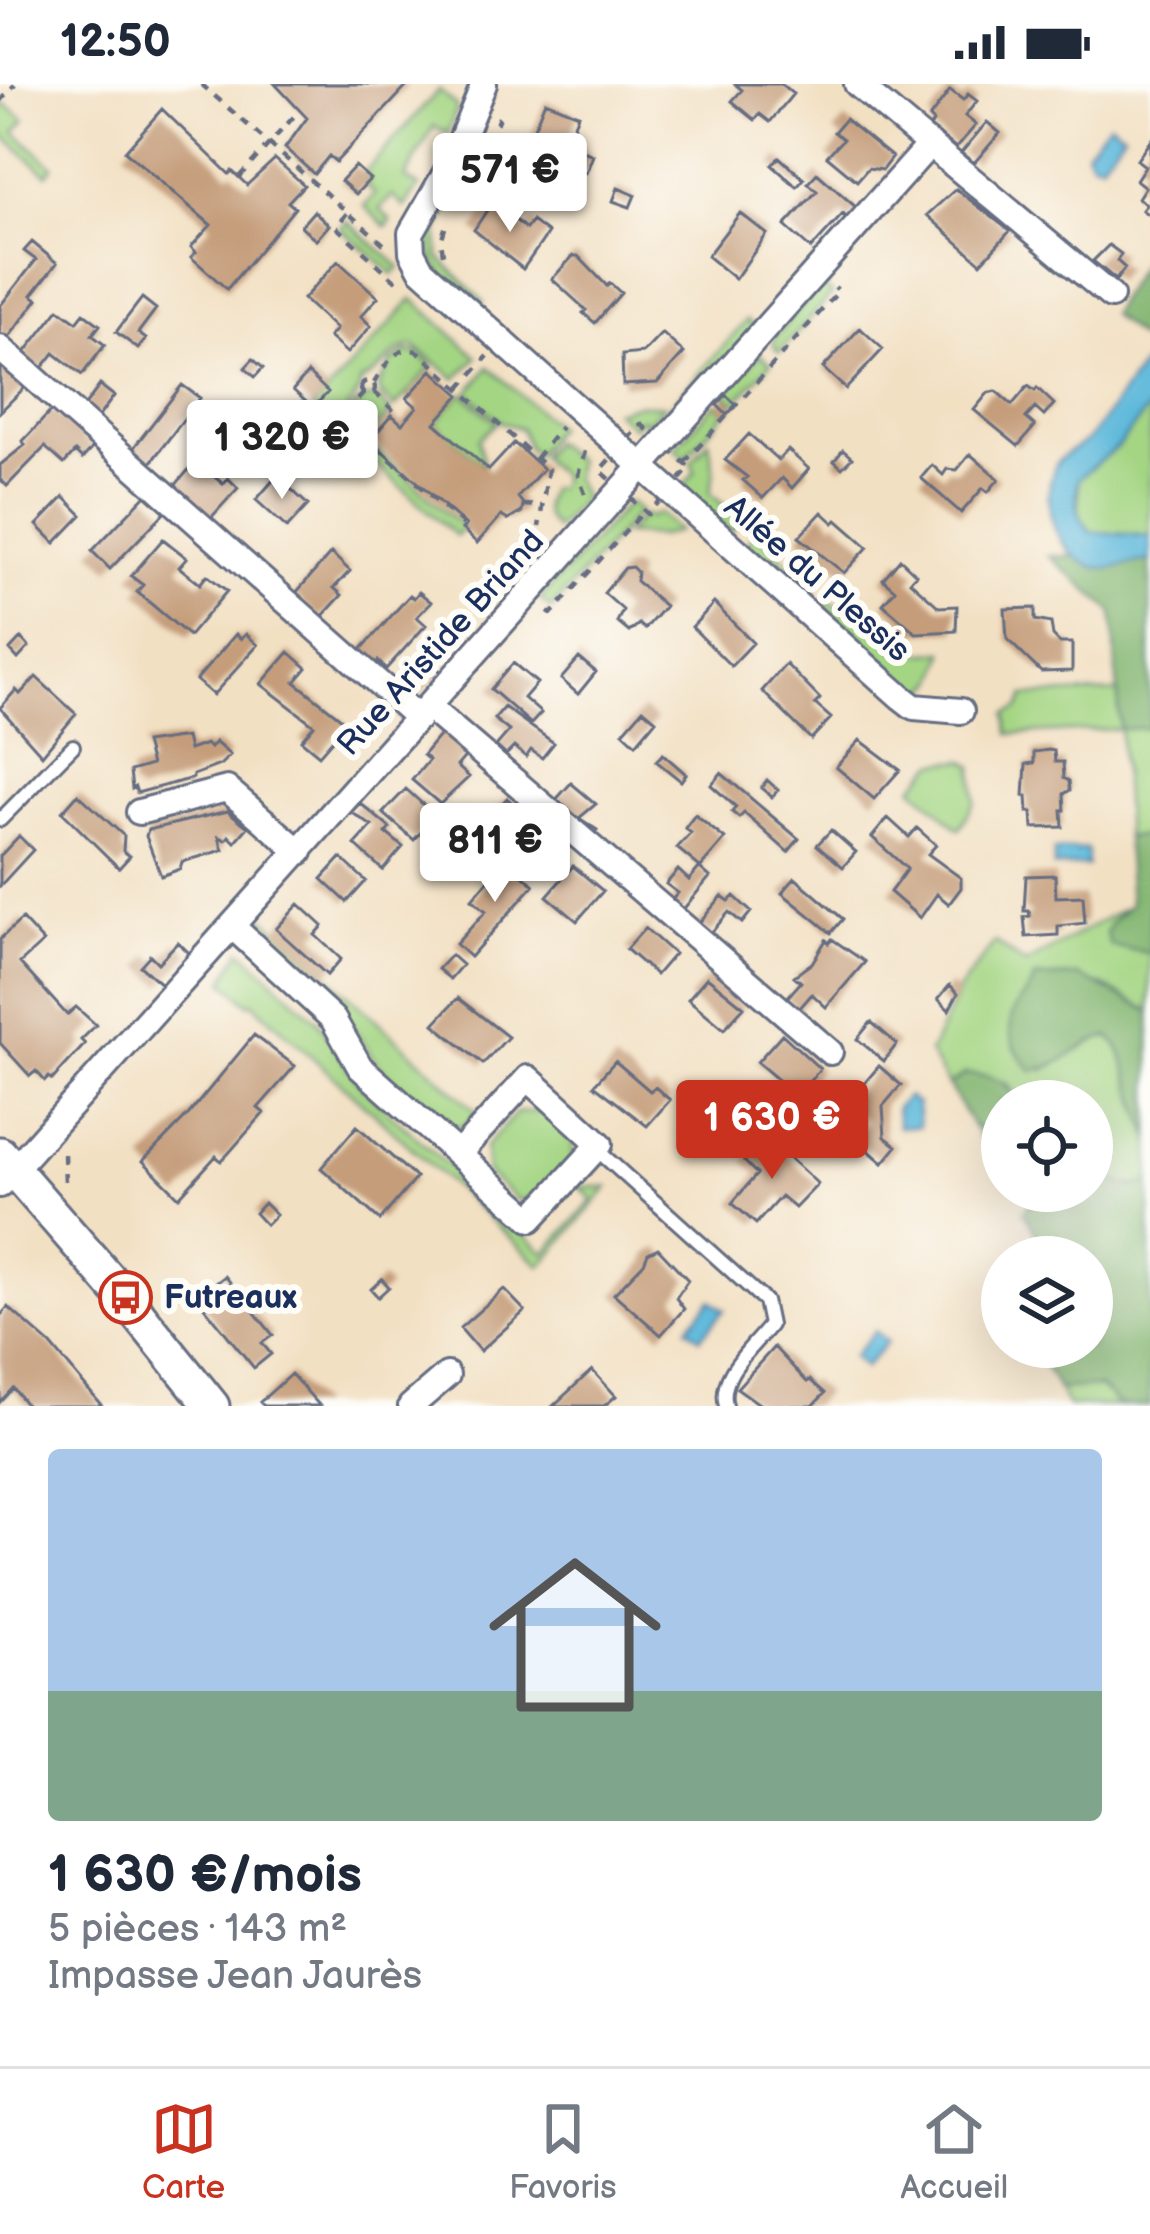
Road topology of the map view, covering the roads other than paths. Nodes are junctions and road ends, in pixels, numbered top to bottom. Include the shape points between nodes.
1 (484, 84) edge
2 (857, 84) edge
3 (930, 144) junction
4 (1111, 296) dead end
5 (0, 348) edge
6 (643, 469) junction
7 (961, 711) dead end
8 (423, 712) junction
9 (73, 746) dead end
10 (139, 812) dead end
11 (0, 820) edge
12 (300, 852) junction
13 (233, 927) junction
14 (830, 1052) dead end
15 (596, 1149) junction
16 (459, 1154) junction
17 (5, 1169) edge
18 (447, 1375) dead end
19 (212, 1406) edge
20 (412, 1406) edge
21 (726, 1406) edge

1 - 6 street, Allée du Plessis via 410,245 432,282
2 - 3 street
3 - 4 street
3 - 6 street, Rue Aristide Briand
5 - 8 street
6 - 7 street, Allée du Plessis via 901,698 914,707
6 - 8 street, Rue Aristide Briand
8 - 12 street, Rue Aristide Briand
8 - 14 street
9 - 11 lane
10 - 12 street via 227,789
12 - 13 street, Rue Aristide Briand
13 - 16 street via 333,1019 360,1067
13 - 17 street, Rue Aristide Briand
15 - 16 street via 531,1220
15 - 16 street via 600,1144 528,1078
15 - 21 lane via 765,1301 770,1324 727,1379
17 - 19 street
18 - 20 street

